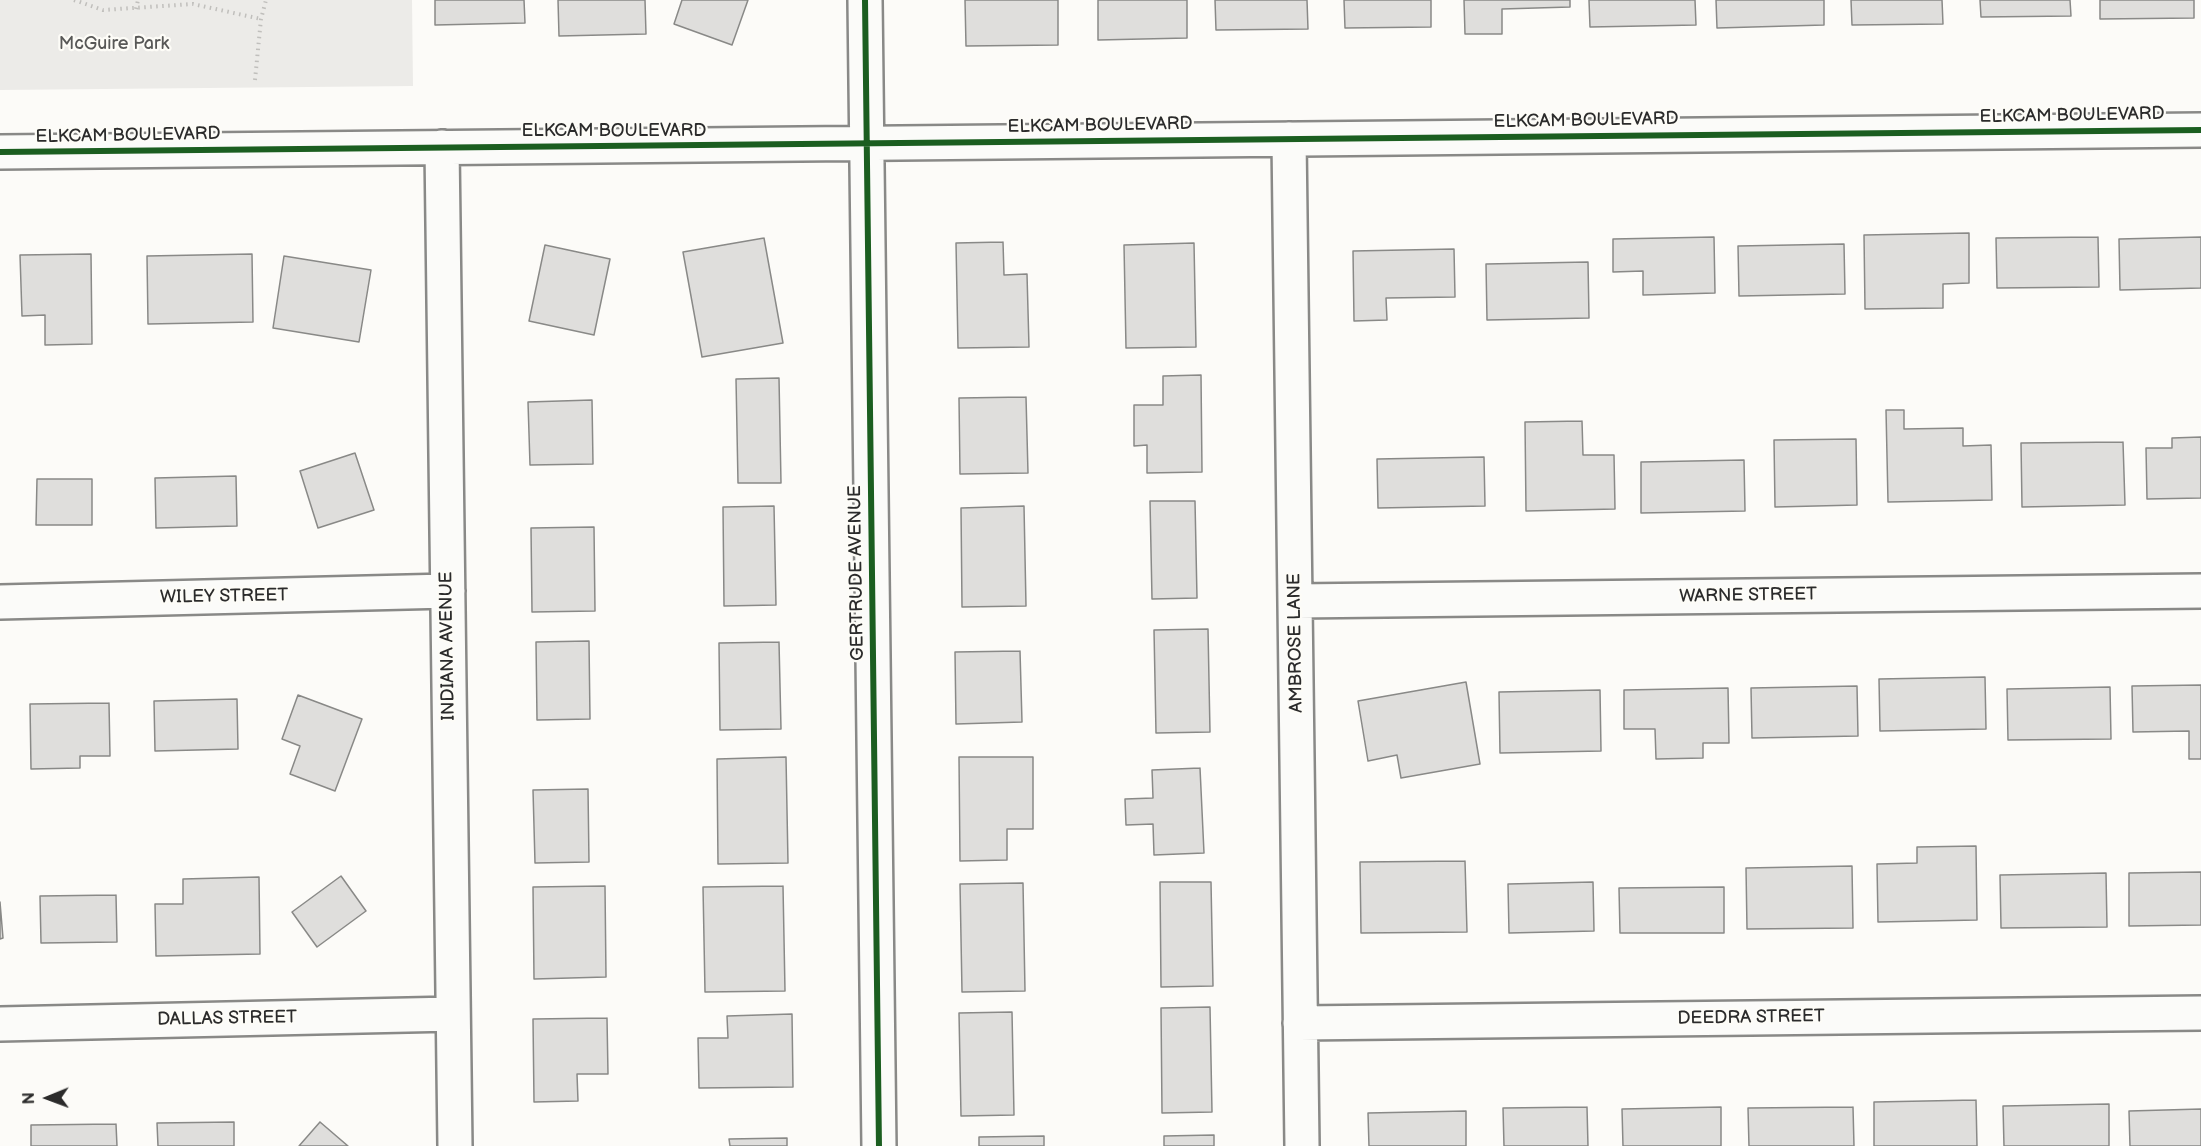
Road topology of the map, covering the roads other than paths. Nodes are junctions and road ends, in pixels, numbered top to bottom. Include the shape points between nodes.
1 (865, 0) edge
2 (2201, 129) edge
3 (1289, 139) junction
4 (866, 144) junction
5 (442, 147) junction
6 (0, 152) edge
7 (447, 591) junction
8 (2201, 591) edge
9 (1295, 601) junction
10 (0, 602) edge
11 (2201, 1013) edge
12 (453, 1014) junction
13 (1300, 1023) junction
14 (0, 1024) edge
15 (455, 1146) edge
16 (879, 1146) edge
17 (1302, 1146) edge

1 - 4 street, GERTRUDE AVENUE
2 - 3 street, ELKCAM BOULEVARD
3 - 4 street, ELKCAM BOULEVARD
3 - 9 street, AMBROSE LANE
4 - 5 street, ELKCAM BOULEVARD
4 - 16 street, GERTRUDE AVENUE
5 - 6 street, ELKCAM BOULEVARD
5 - 7 street, INDIANA AVENUE
7 - 10 street, WILEY STREET
7 - 12 street, INDIANA AVENUE
8 - 9 street, WARNE STREET
9 - 13 street, AMBROSE LANE
11 - 13 street, DEEDRA STREET
12 - 14 street, DALLAS STREET
12 - 15 street, INDIANA AVENUE
13 - 17 street, AMBROSE LANE

